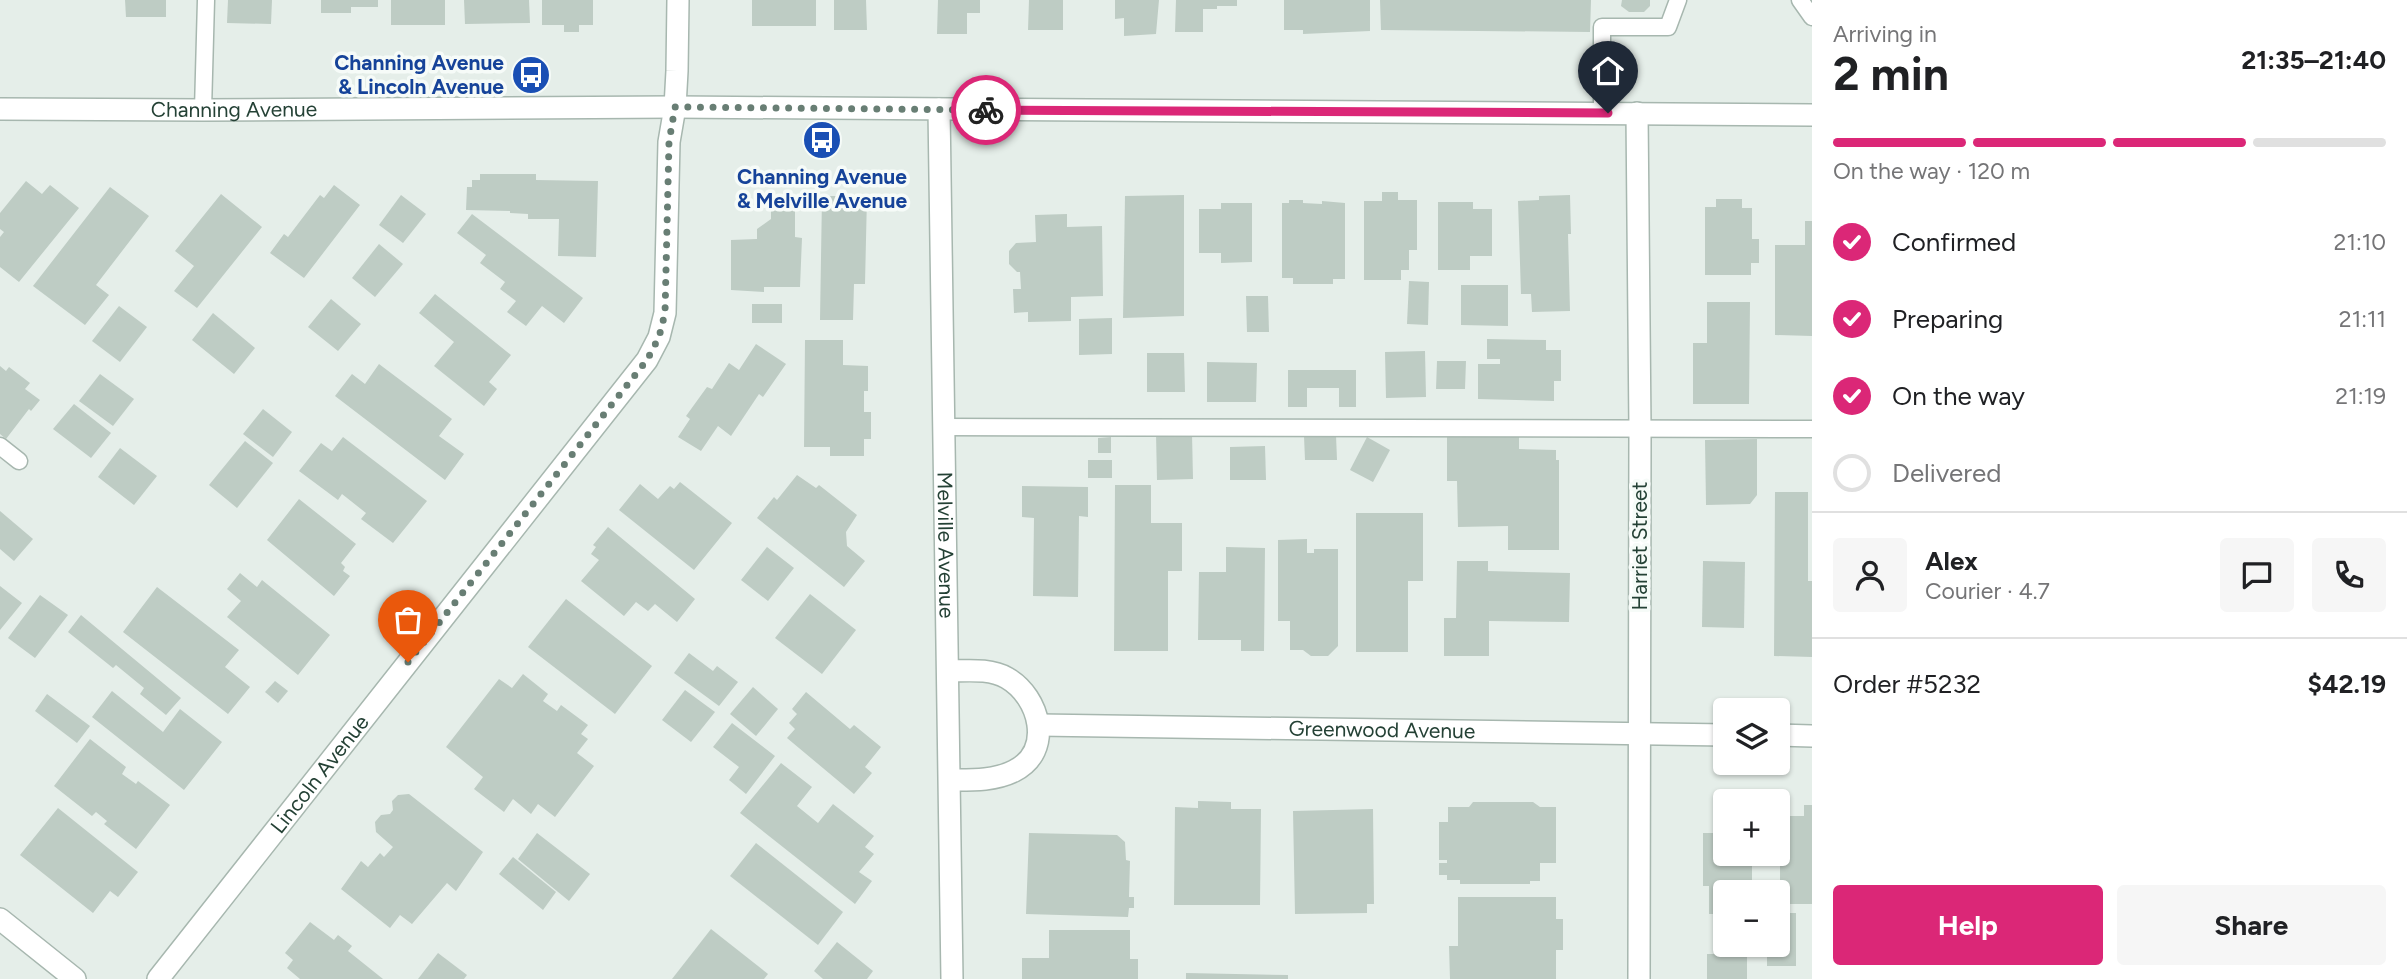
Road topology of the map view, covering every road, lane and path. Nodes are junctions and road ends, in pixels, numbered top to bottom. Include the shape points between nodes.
1 (206, 0) edge
2 (678, 0) edge
3 (1678, 0) edge
4 (1800, 0) edge
5 (1812, 17) edge
6 (675, 107) junction
7 (0, 109) edge
8 (939, 109) junction
9 (203, 110) junction
10 (1602, 113) junction
11 (1637, 113) junction
12 (1812, 115) edge
13 (944, 428) junction
14 (1640, 429) junction
15 (1812, 429) edge
16 (0, 446) edge
17 (19, 461) dead end
18 (948, 671) junction
19 (1039, 725) junction
20 (1639, 735) junction
21 (1713, 735) edge
22 (1790, 735) edge
23 (1812, 736) edge
24 (950, 780) junction
25 (0, 919) edge
26 (75, 979) edge
27 (158, 979) edge
28 (952, 979) edge
29 (1639, 979) edge

1 - 9 lane
2 - 6 street, Lincoln Avenue
3 - 10 lane via 1668,27 1602,27
4 - 5 lane
6 - 8 street, Channing Avenue
6 - 9 street, Channing Avenue
6 - 27 street, Lincoln Avenue via 669,142 665,313 647,360
7 - 9 street, Channing Avenue
8 - 10 street, Channing Avenue
8 - 13 street, Melville Avenue
10 - 11 street, Channing Avenue
11 - 12 street, Channing Avenue
11 - 14 street, Harriet Street
13 - 14 lane
13 - 18 street, Melville Avenue
14 - 15 lane
14 - 20 street, Harriet Street
16 - 17 lane
18 - 19 street via 989,671 1007,678 1035,707
18 - 24 street, Melville Avenue
19 - 20 street, Greenwood Avenue
19 - 24 street via 1032,754 1017,770 999,777
20 - 21 street, Greenwood Avenue
20 - 29 street, Harriet Street
22 - 23 street
24 - 28 street, Melville Avenue
25 - 26 street

